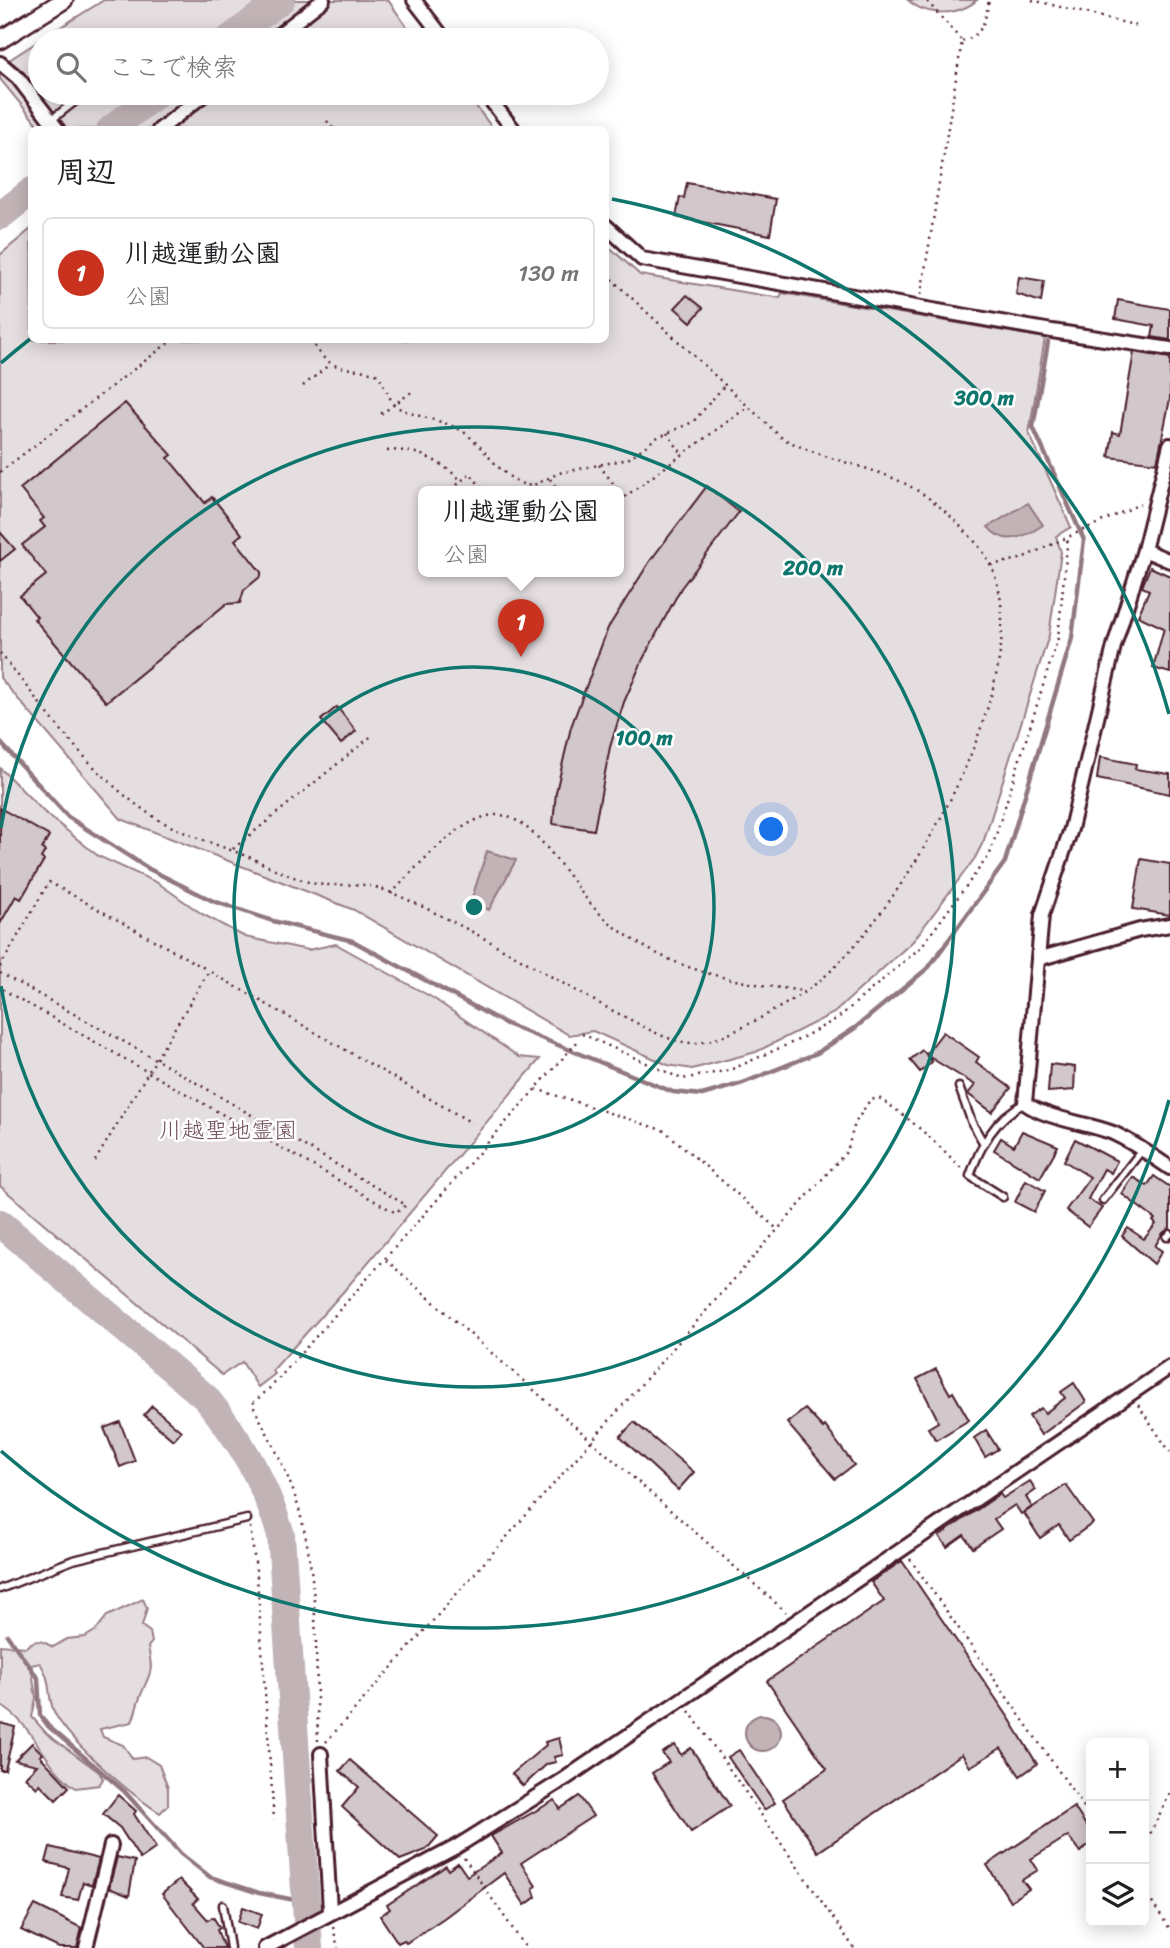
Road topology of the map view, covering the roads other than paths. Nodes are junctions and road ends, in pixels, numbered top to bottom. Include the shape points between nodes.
1 (64, 0) edge
2 (323, 0) edge
3 (414, 0) edge
4 (287, 28) edge
5 (436, 28) edge
6 (0, 40) edge
7 (0, 63) edge
8 (28, 91) edge
9 (39, 105) edge
10 (74, 105) edge
11 (191, 105) edge
12 (494, 105) edge
13 (55, 125) edge
14 (164, 126) edge
15 (511, 126) edge
16 (609, 229) edge
17 (1170, 349) edge
18 (1170, 445) edge
19 (1144, 550) junction
20 (1170, 561) edge
21 (1170, 925) edge
22 (1038, 960) junction
23 (960, 1087) dead end
24 (1025, 1103) junction
25 (983, 1142) junction
26 (1142, 1150) junction
27 (1170, 1168) edge
28 (1003, 1197) dead end
29 (1103, 1200) dead end
30 (1170, 1367) edge
31 (247, 1519) road end
32 (0, 1589) edge
33 (321, 1754) road end
34 (111, 1845) dead end
35 (223, 1905) dead end
36 (327, 1913) junction
37 (86, 1948) edge
38 (230, 1948) edge
39 (265, 1948) edge

1 - 6 street
2 - 4 street
3 - 5 street
7 - 8 street
9 - 13 street
10 - 13 lane
11 - 14 street
12 - 15 street
16 - 17 street via 642,259
18 - 19 street
19 - 20 street
19 - 22 street via 1114,646 1071,829 1042,915
21 - 22 street
22 - 24 street
23 - 25 lane
24 - 25 lane via 1013,1109
24 - 26 street via 1035,1111 1115,1134
25 - 28 lane via 970,1176
26 - 27 street
26 - 29 lane
30 - 36 street via 681,1700 456,1847
31 - 32 lane via 73,1560
33 - 36 street
34 - 37 street
35 - 38 lane
36 - 39 street

